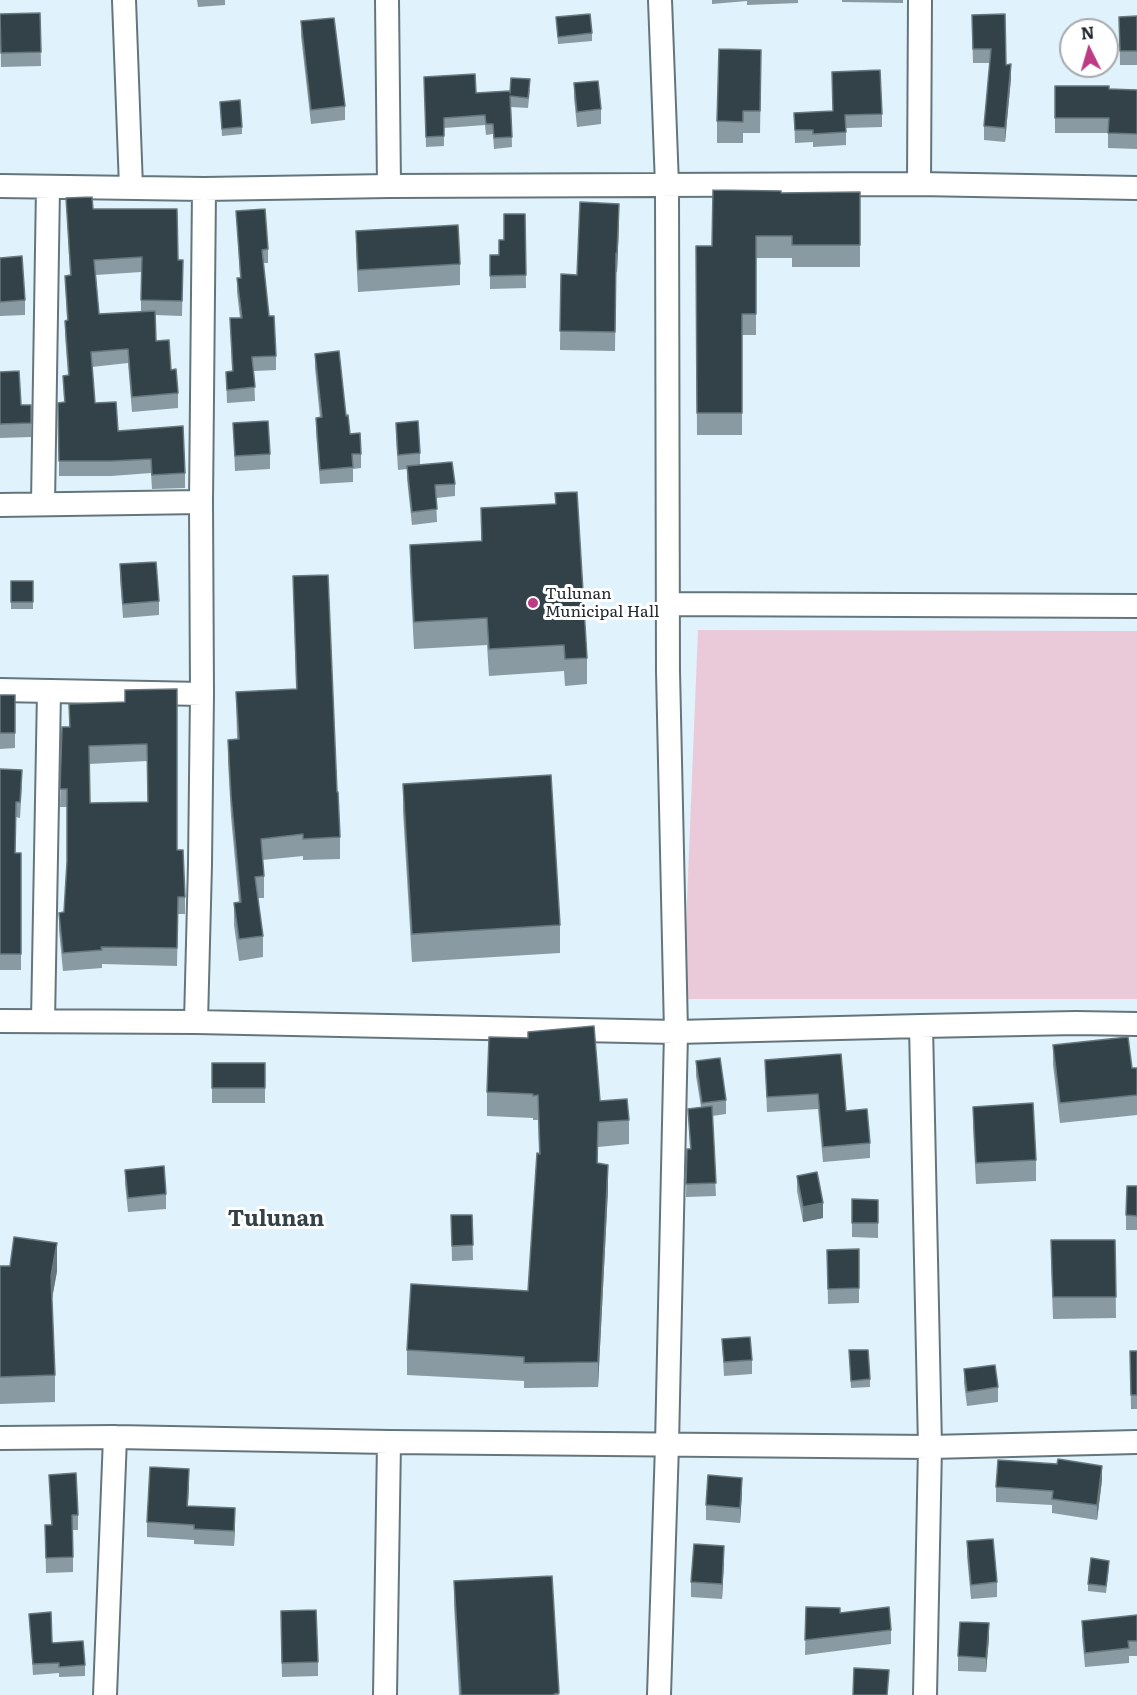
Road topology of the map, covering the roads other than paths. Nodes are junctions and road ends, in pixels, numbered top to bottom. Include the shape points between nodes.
1 (124, 0) edge
2 (387, 0) edge
3 (660, 0) edge
4 (921, 0) edge
5 (919, 184) junction
6 (667, 185) junction
7 (0, 186) edge
8 (389, 186) junction
9 (48, 187) junction
10 (131, 187) junction
11 (1137, 188) edge
12 (204, 189) junction
13 (201, 502) junction
14 (43, 503) junction
15 (0, 505) edge
16 (668, 604) junction
17 (1137, 606) edge
18 (0, 690) edge
19 (49, 691) junction
20 (202, 694) junction
21 (0, 1021) edge
22 (43, 1021) junction
23 (196, 1022) junction
24 (1137, 1024) edge
25 (921, 1026) junction
26 (676, 1032) junction
27 (115, 1437) junction
28 (0, 1438) edge
29 (389, 1442) junction
30 (1137, 1442) edge
31 (667, 1445) junction
32 (930, 1447) junction
33 (105, 1695) edge
34 (385, 1695) edge
35 (659, 1695) edge
36 (925, 1695) edge

1 - 10 street
2 - 8 street
3 - 6 street
4 - 5 street
5 - 6 street
5 - 11 street
6 - 8 street
6 - 16 street
7 - 9 street
8 - 12 street
9 - 10 street
9 - 14 street
10 - 12 street
12 - 13 street
13 - 14 street
13 - 20 street
14 - 15 street
16 - 17 street
16 - 26 street
18 - 19 street
19 - 20 street
19 - 22 street
20 - 23 street
21 - 22 street
22 - 23 street
23 - 26 street
24 - 25 street
25 - 26 street
25 - 32 street
26 - 31 street
27 - 28 street
27 - 29 street
27 - 33 street
29 - 31 street
29 - 34 street
30 - 32 street
31 - 32 street
31 - 35 street
32 - 36 street

